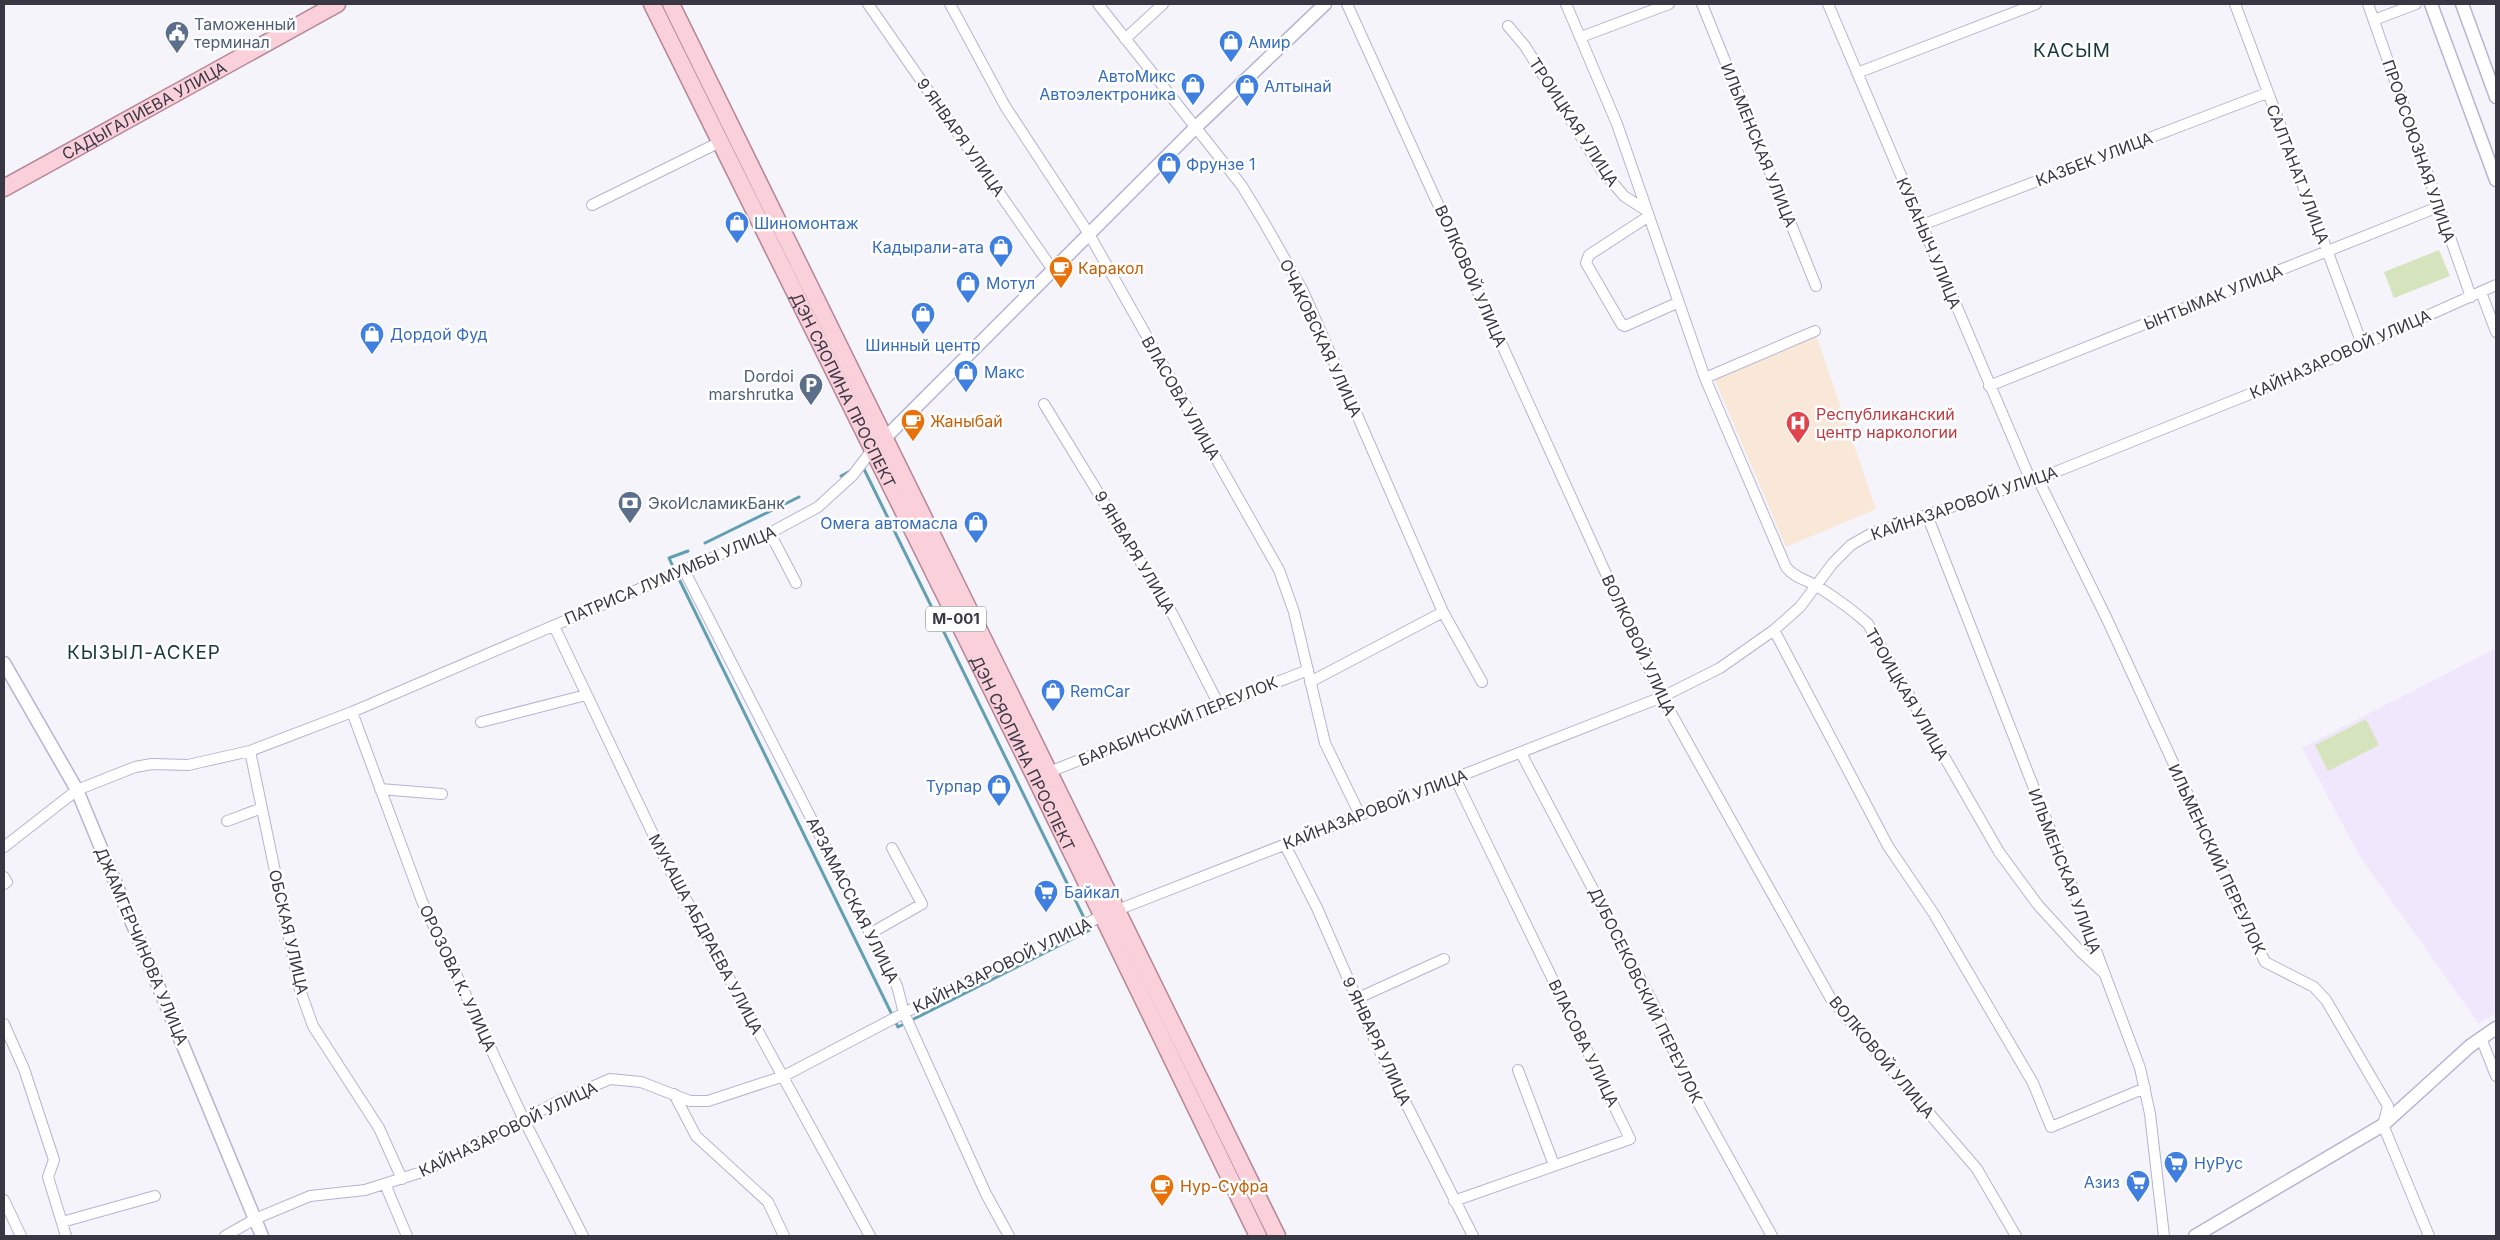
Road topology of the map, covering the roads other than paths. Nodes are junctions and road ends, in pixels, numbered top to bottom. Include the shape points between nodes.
1 (337, 4) edge
2 (652, 4) edge
3 (671, 4) edge
4 (868, 4) edge
5 (950, 4) edge
6 (1098, 4) edge
7 (1163, 4) edge
8 (1325, 4) edge
9 (1347, 4) edge
10 (1566, 4) edge
11 (1669, 4) edge
12 (1702, 4) edge
13 (1828, 4) edge
14 (2036, 4) edge
15 (2235, 4) edge
16 (2368, 4) edge
17 (2416, 4) edge
18 (2431, 4) edge
19 (2462, 4) edge
20 (2374, 20) junction
21 (1508, 26) dead end
22 (1581, 36) junction
23 (1125, 39) junction
24 (1857, 73) junction
25 (2267, 93) junction
26 (2496, 97) edge
27 (1196, 127) junction
28 (720, 142) junction
29 (2496, 180) edge
30 (4, 188) edge
31 (592, 205) dead end
32 (2438, 207) junction
33 (1648, 214) junction
34 (1922, 225) junction
35 (1089, 234) junction
36 (2327, 252) junction
37 (1053, 270) junction
38 (2496, 285) edge
39 (1816, 286) dead end
40 (2481, 292) junction
41 (2471, 297) junction
42 (1677, 303) junction
43 (1816, 331) dead end
44 (2496, 332) edge
45 (2362, 344) junction
46 (1705, 378) junction
47 (1989, 386) junction
48 (1044, 404) dead end
49 (878, 445) junction
50 (2034, 480) junction
51 (1927, 515) junction
52 (770, 532) junction
53 (684, 570) junction
54 (796, 583) dead end
55 (1817, 586) junction
56 (1443, 612) junction
57 (554, 626) junction
58 (1774, 630) junction
59 (4, 663) edge
60 (989, 667) junction
61 (1308, 670) junction
62 (1310, 682) junction
63 (1482, 682) dead end
64 (586, 695) junction
65 (1662, 697) junction
66 (1219, 705) junction
67 (352, 712) junction
68 (482, 722) dead end
69 (250, 751) junction
70 (1521, 753) junction
71 (1049, 772) junction
72 (1455, 778) junction
73 (380, 789) junction
74 (77, 790) junction
75 (442, 794) dead end
76 (262, 808) junction
77 (1360, 815) junction
78 (227, 821) dead end
79 (1285, 845) junction
80 (4, 847) edge
81 (892, 848) dead end
82 (4, 877) edge
83 (4, 884) edge
84 (1109, 913) junction
85 (870, 933) junction
86 (1444, 959) dead end
87 (2105, 974) junction
88 (1356, 999) junction
89 (904, 1013) junction
90 (4, 1024) edge
91 (2496, 1028) edge
92 (2481, 1038) junction
93 (1518, 1070) dead end
94 (784, 1076) junction
95 (2496, 1076) edge
96 (2145, 1088) junction
97 (674, 1094) junction
98 (524, 1120) junction
99 (2383, 1125) junction
100 (1554, 1165) junction
101 (402, 1179) junction
102 (385, 1184) junction
103 (155, 1196) dead end
104 (4, 1200) edge
105 (1454, 1201) junction
106 (256, 1219) junction
107 (62, 1222) junction
108 (2208, 1233) edge
109 (21, 1236) edge
110 (66, 1236) edge
111 (226, 1236) edge
112 (262, 1236) edge
113 (407, 1236) edge
114 (582, 1236) edge
115 (784, 1236) edge
116 (870, 1236) edge
117 (1009, 1236) edge
118 (1258, 1236) edge
119 (1277, 1236) edge
120 (1472, 1236) edge
121 (1772, 1236) edge
122 (2016, 1236) edge
123 (2164, 1236) edge
124 (2195, 1236) edge
125 (2429, 1236) edge

1 - 30 main road, САДЫГАЛИЕВА УЛИЦА
2 - 28 main road, ДЭН СЯОПИНА ПРОСПЕКТ / M-001
3 - 49 main road, ДЭН СЯОПИНА ПРОСПЕКТ / M-001
4 - 37 street, 9 ЯНВАРЯ УЛИЦА
5 - 35 street, ВЛАСОВА УЛИЦА via 1006,106
6 - 23 street, ОЧАКОВСКАЯ УЛИЦА
7 - 23 street
8 - 27 street, ПАТРИСА ЛУМУМБЫ УЛИЦА
9 - 65 street, ВОЛКОВОЙ УЛИЦА
10 - 22 street, ТРОИЦКАЯ УЛИЦА
11 - 22 street
12 - 39 street, ИЛЬМЕНСКАЯ УЛИЦА
13 - 24 street, КУБАНЫЧ УЛИЦА
14 - 24 street
15 - 25 street, САЛТАНАТ УЛИЦА
16 - 20 street, ПРОФСОЮЗНАЯ УЛИЦА
17 - 20 street
18 - 29 street
19 - 26 street
20 - 32 street, ПРОФСОЮЗНАЯ УЛИЦА
21 - 33 street, ТРОИЦКАЯ УЛИЦА via 1525,46 1601,169 1624,196
22 - 33 street, ТРОИЦКАЯ УЛИЦА via 1617,124
23 - 27 street, ОЧАКОВСКАЯ УЛИЦА
24 - 34 street, КУБАНЫЧ УЛИЦА
25 - 34 street, КАЗБЕК УЛИЦА
25 - 36 street, САЛТАНАТ УЛИЦА
27 - 35 street, ПАТРИСА ЛУМУМБЫ УЛИЦА
27 - 56 street, ОЧАКОВСКАЯ УЛИЦА via 1242,186 1302,291
28 - 31 street
28 - 49 main road, ДЭН СЯОПИНА ПРОСПЕКТ / M-001
32 - 36 street, ЫНТЫМАК УЛИЦА
32 - 41 street, ПРОФСОЮЗНАЯ УЛИЦА
33 - 42 street, ТРОИЦКАЯ УЛИЦА
33 - 42 street via 1589,255 1586,263 1622,325
34 - 47 street, КУБАНЫЧ УЛИЦА
35 - 37 street, ПАТРИСА ЛУМУМБЫ УЛИЦА
35 - 61 street, ВЛАСОВА УЛИЦА via 1279,570 1294,612
36 - 45 street, САЛТАНАТ УЛИЦА
36 - 47 street, ЫНТЫМАК УЛИЦА
37 - 49 street, ПАТРИСА ЛУМУМБЫ УЛИЦА
38 - 40 street, КАЙНАЗАРОВОЙ УЛИЦА
40 - 41 street, КАЙНАЗАРОВОЙ УЛИЦА
40 - 44 street
41 - 45 street, КАЙНАЗАРОВОЙ УЛИЦА
42 - 46 street, ТРОИЦКАЯ УЛИЦА
43 - 46 street
45 - 50 street, КАЙНАЗАРОВОЙ УЛИЦА via 2270,386
46 - 55 street, ТРОИЦКАЯ УЛИЦА via 1786,567 1793,575
47 - 50 street, КУБАНЫЧ УЛИЦА
48 - 66 street, 9 ЯНВАРЯ УЛИЦА via 1173,615
49 - 52 street, ПАТРИСА ЛУМУМБЫ УЛИЦА via 853,475 818,507
49 - 60 main road, ДЭН СЯОПИНА ПРОСПЕКТ / M-001
50 - 51 street, КАЙНАЗАРОВОЙ УЛИЦА
50 - 99 street, ИЛЬМЕНСКИЙ ПЕРЕУЛОК via 2110,626 2265,962 2314,987 2326,1000 2388,1106
51 - 55 street, КАЙНАЗАРОВОЙ УЛИЦА via 1872,533 1851,545
51 - 87 street, ИЛЬМЕНСКАЯ УЛИЦА
52 - 53 street, ПАТРИСА ЛУМУМБЫ УЛИЦА
52 - 54 street
53 - 57 street, ПАТРИСА ЛУМУМБЫ УЛИЦА
53 - 85 street, АРЗАМАССКАЯ УЛИЦА
55 - 58 street, КАЙНАЗАРОВОЙ УЛИЦА via 1800,607
55 - 87 street, ТРОИЦКАЯ УЛИЦА via 1868,624 1998,852 2038,905
56 - 62 street
56 - 63 street, ОЧАКОВСКАЯ УЛИЦА
57 - 64 street, МУКАША АБДРАЕВА УЛИЦА
57 - 67 street, ПАТРИСА ЛУМУМБЫ УЛИЦА
58 - 65 street, КАЙНАЗАРОВОЙ УЛИЦА via 1720,668
58 - 96 street via 1888,846 1934,914 2033,1083 2052,1128
59 - 74 street, ДЖАМГЕРЧИНОВА УЛИЦА
60 - 71 main road, ДЭН СЯОПИНА ПРОСПЕКТ / M-001
60 - 84 main road, ДЭН СЯОПИНА ПРОСПЕКТ / M-001
61 - 62 street, ВЛАСОВА УЛИЦА
61 - 66 street, БАРАБИНСКИЙ ПЕРЕУЛОК
62 - 77 street, ВЛАСОВА УЛИЦА via 1325,742
64 - 68 street
64 - 94 street, МУКАША АБДРАЕВА УЛИЦА via 671,872
65 - 70 street, КАЙНАЗАРОВОЙ УЛИЦА
65 - 122 street, ВОЛКОВОЙ УЛИЦА via 1832,999 1977,1169
66 - 71 street, БАРАБИНСКИЙ ПЕРЕУЛОК
67 - 69 street, ПАТРИСА ЛУМУМБЫ УЛИЦА
67 - 73 street, ОРОЗОВА К. УЛИЦА
69 - 74 street, ПАТРИСА ЛУМУМБЫ УЛИЦА via 188,765 135,767
69 - 76 street, ОБСКАЯ УЛИЦА
70 - 72 street, КАЙНАЗАРОВОЙ УЛИЦА
70 - 121 street, ДУБОСЕКОВСКИЙ ПЕРЕУЛОК via 1652,1001 1690,1088
71 - 84 main road, ДЭН СЯОПИНА ПРОСПЕКТ / M-001
72 - 77 street, КАЙНАЗАРОВОЙ УЛИЦА
72 - 100 street, ВЛАСОВА УЛИЦА via 1630,1139
73 - 75 street
73 - 98 street, ОРОЗОВА К. УЛИЦА via 422,902
74 - 80 street, ПАТРИСА ЛУМУМБЫ УЛИЦА
74 - 106 street, ДЖАМГЕРЧИНОВА УЛИЦА
76 - 78 street
76 - 101 street, ОБСКАЯ УЛИЦА via 299,987 313,1026 379,1128
77 - 79 street, КАЙНАЗАРОВОЙ УЛИЦА
79 - 84 street, КАЙНАЗАРОВОЙ УЛИЦА
79 - 88 street, 9 ЯНВАРЯ УЛИЦА via 1317,908
81 - 85 street via 922,904
82 - 83 street via 7,882
84 - 89 street, КАЙНАЗАРОВОЙ УЛИЦА
84 - 118 main road, ДЭН СЯОПИНА ПРОСПЕКТ / M-001
84 - 119 main road, ДЭН СЯОПИНА ПРОСПЕКТ / M-001
85 - 89 street, АРЗАМАССКАЯ УЛИЦА via 898,986
86 - 88 street
87 - 96 street, ИЛЬМЕНСКАЯ УЛИЦА
88 - 105 street, 9 ЯНВАРЯ УЛИЦА
89 - 94 street, КАЙНАЗАРОВОЙ УЛИЦА
89 - 117 street, АРЗАМАССКАЯ УЛИЦА via 986,1194
90 - 107 street via 24,1069 54,1160 48,1177
91 - 92 street
92 - 95 street
92 - 99 street
93 - 100 street
94 - 97 street, КАЙНАЗАРОВОЙ УЛИЦА via 708,1102 690,1101
94 - 116 street, МУКАША АБДРАЕВА УЛИЦА
96 - 123 street, ИЛЬМЕНСКАЯ УЛИЦА
97 - 98 street, КАЙНАЗАРОВОЙ УЛИЦА via 641,1082 610,1079 581,1090
97 - 115 street via 696,1136 768,1202
98 - 101 street, КАЙНАЗАРОВОЙ УЛИЦА via 425,1171
98 - 114 street, ОРОЗОВА К. УЛИЦА
99 - 108 street
99 - 125 street, ИЛЬМЕНСКИЙ ПЕРЕУЛОК
100 - 105 street, ВЛАСОВА УЛИЦА
101 - 102 street, КАЙНАЗАРОВОЙ УЛИЦА
102 - 106 street, КАЙНАЗАРОВОЙ УЛИЦА via 364,1190 310,1196
102 - 113 street
103 - 107 street
104 - 109 street
105 - 120 street, 9 ЯНВАРЯ УЛИЦА
106 - 111 street, КАЙНАЗАРОВОЙ УЛИЦА
106 - 112 street, ДЖАМГЕРЧИНОВА УЛИЦА
107 - 110 street
108 - 124 street

